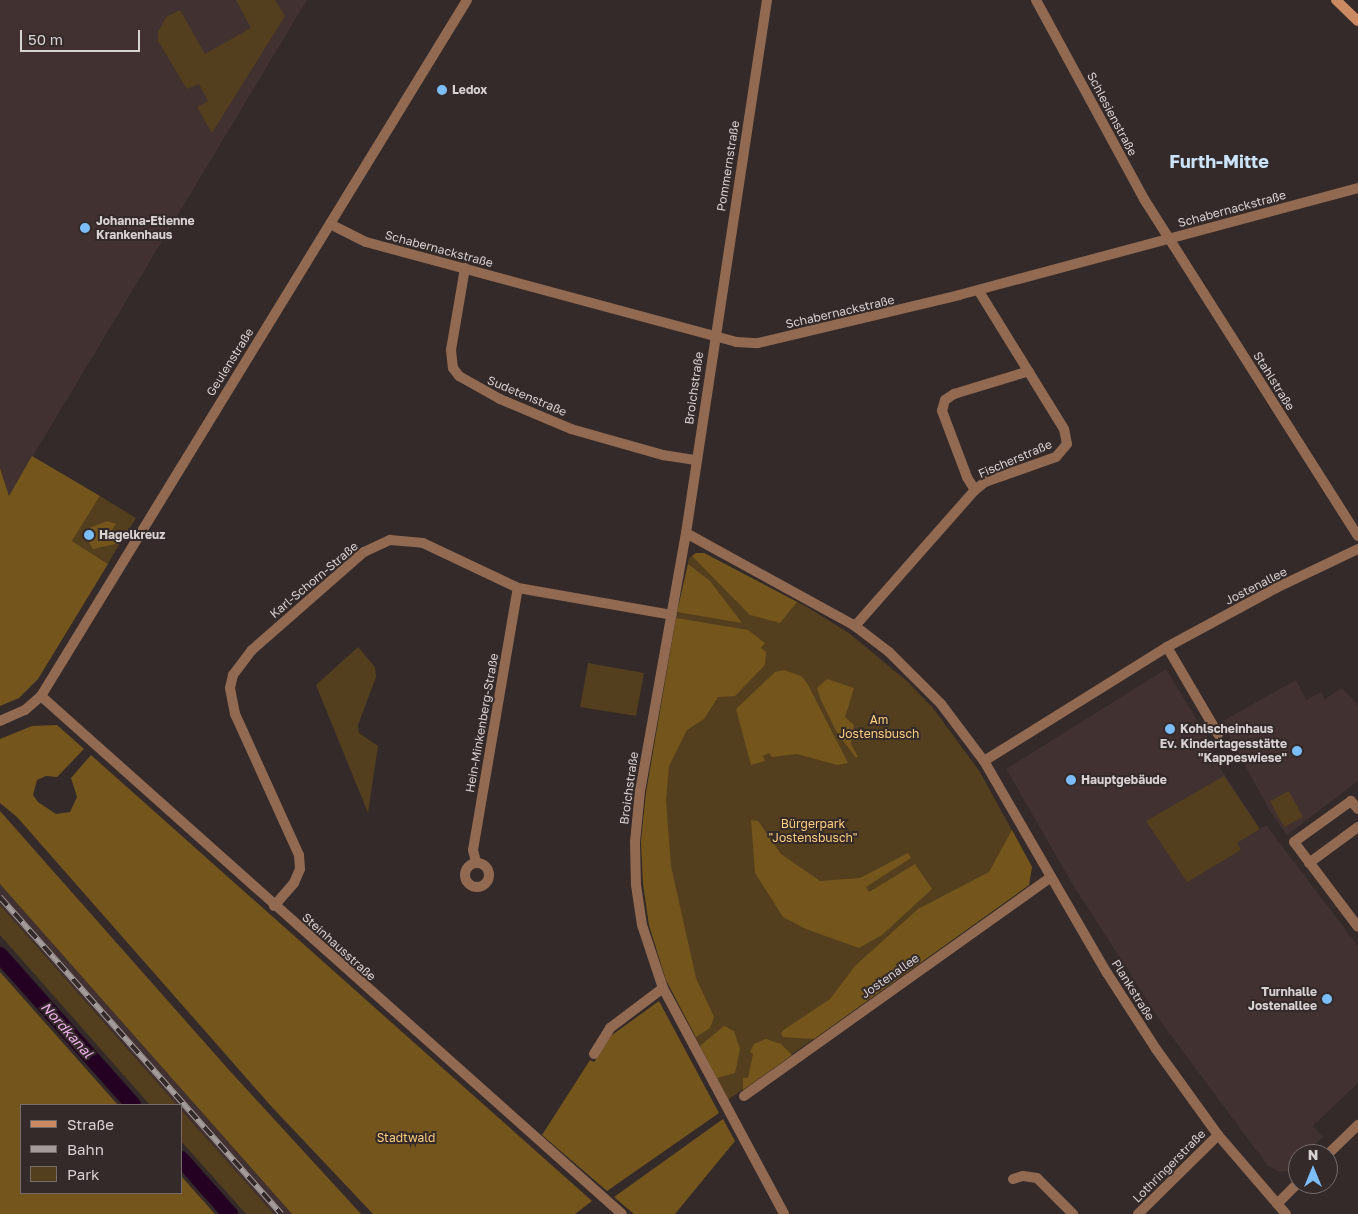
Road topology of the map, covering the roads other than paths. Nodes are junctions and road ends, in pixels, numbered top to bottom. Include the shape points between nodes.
1 (467, 0) edge
2 (767, 0) edge
3 (1036, 0) edge
4 (1340, 1) edge
5 (1358, 22) edge
6 (1358, 188) edge
7 (330, 224) junction
8 (1169, 239) junction
9 (465, 268) junction
10 (978, 290) junction
11 (714, 336) junction
12 (1029, 372) junction
13 (696, 460) junction
14 (975, 490) junction
15 (686, 533) junction
16 (1358, 536) edge
17 (1358, 549) edge
18 (518, 588) junction
19 (672, 615) junction
20 (855, 626) junction
21 (1167, 647) junction
22 (41, 696) junction
23 (0, 722) edge
24 (1218, 734) dead end
25 (984, 760) junction
26 (1358, 809) edge
27 (1358, 827) edge
28 (476, 862) dead end
29 (1309, 863) junction
30 (1051, 877) junction
31 (274, 906) junction
32 (1358, 927) edge
33 (663, 988) junction
34 (594, 1054) dead end
35 (744, 1096) dead end
36 (1358, 1125) edge
37 (1218, 1135) junction
38 (1338, 1144) edge
39 (1013, 1179) dead end
40 (1288, 1193) edge
41 (1277, 1204) junction
42 (622, 1214) edge
43 (784, 1214) edge
44 (1073, 1214) edge
45 (1138, 1214) edge
46 (1286, 1214) edge

1 - 7 street, Geulenstraße
2 - 11 street, Pommernstraße
3 - 8 street, Schlesienstraße
4 - 5 main road
6 - 8 street, Schabernackstraße
7 - 9 street, Schabernackstraße via 366,242
7 - 22 street, Geulenstraße
8 - 10 street, Schabernackstraße
8 - 16 street, Stahlstraße
9 - 11 street, Schabernackstraße
9 - 13 street, Sudetenstraße via 451,350 453,368 459,376 500,399 571,429 663,455
10 - 11 street, Schabernackstraße via 758,343
10 - 12 street, Fischerstraße
11 - 13 street, Broichstraße
12 - 14 street, Fischerstraße via 954,394 945,400 942,411
12 - 14 street, Fischerstraße via 1064,429 1067,444 1056,457 985,482
13 - 15 street, Broichstraße
14 - 20 street, Fischerstraße
15 - 19 street, Broichstraße
15 - 20 street
17 - 21 street, Jostenallee via 1276,588
18 - 19 street, Karl-Schorn-Straße
18 - 28 street, Hein-Minkenberg-Straße via 473,850
18 - 31 street, Karl-Schorn-Straße via 423,542 390,540 364,552 241,661 230,688 235,714 299,855 300,869 294,883
19 - 33 street, Broichstraße via 640,792 635,842 636,885 642,925
20 - 25 street via 914,675
21 - 24 street
21 - 25 street, Jostenallee
22 - 23 street, Geulenstraße via 25,710
22 - 31 street, Steinhausstraße
25 - 30 street, Plankstraße
26 - 29 street via 1351,800 1294,842
27 - 29 street
29 - 32 street
30 - 35 street, Jostenallee
30 - 37 street, Plankstraße via 1156,1050
31 - 42 street, Steinhausstraße
33 - 34 street via 610,1028
33 - 43 street, Broichstraße
36 - 38 street
37 - 41 street, Plankstraße
37 - 45 street, Lothringerstraße
39 - 44 street via 1023,1176 1037,1178
40 - 41 street
41 - 46 street, Plankstraße

